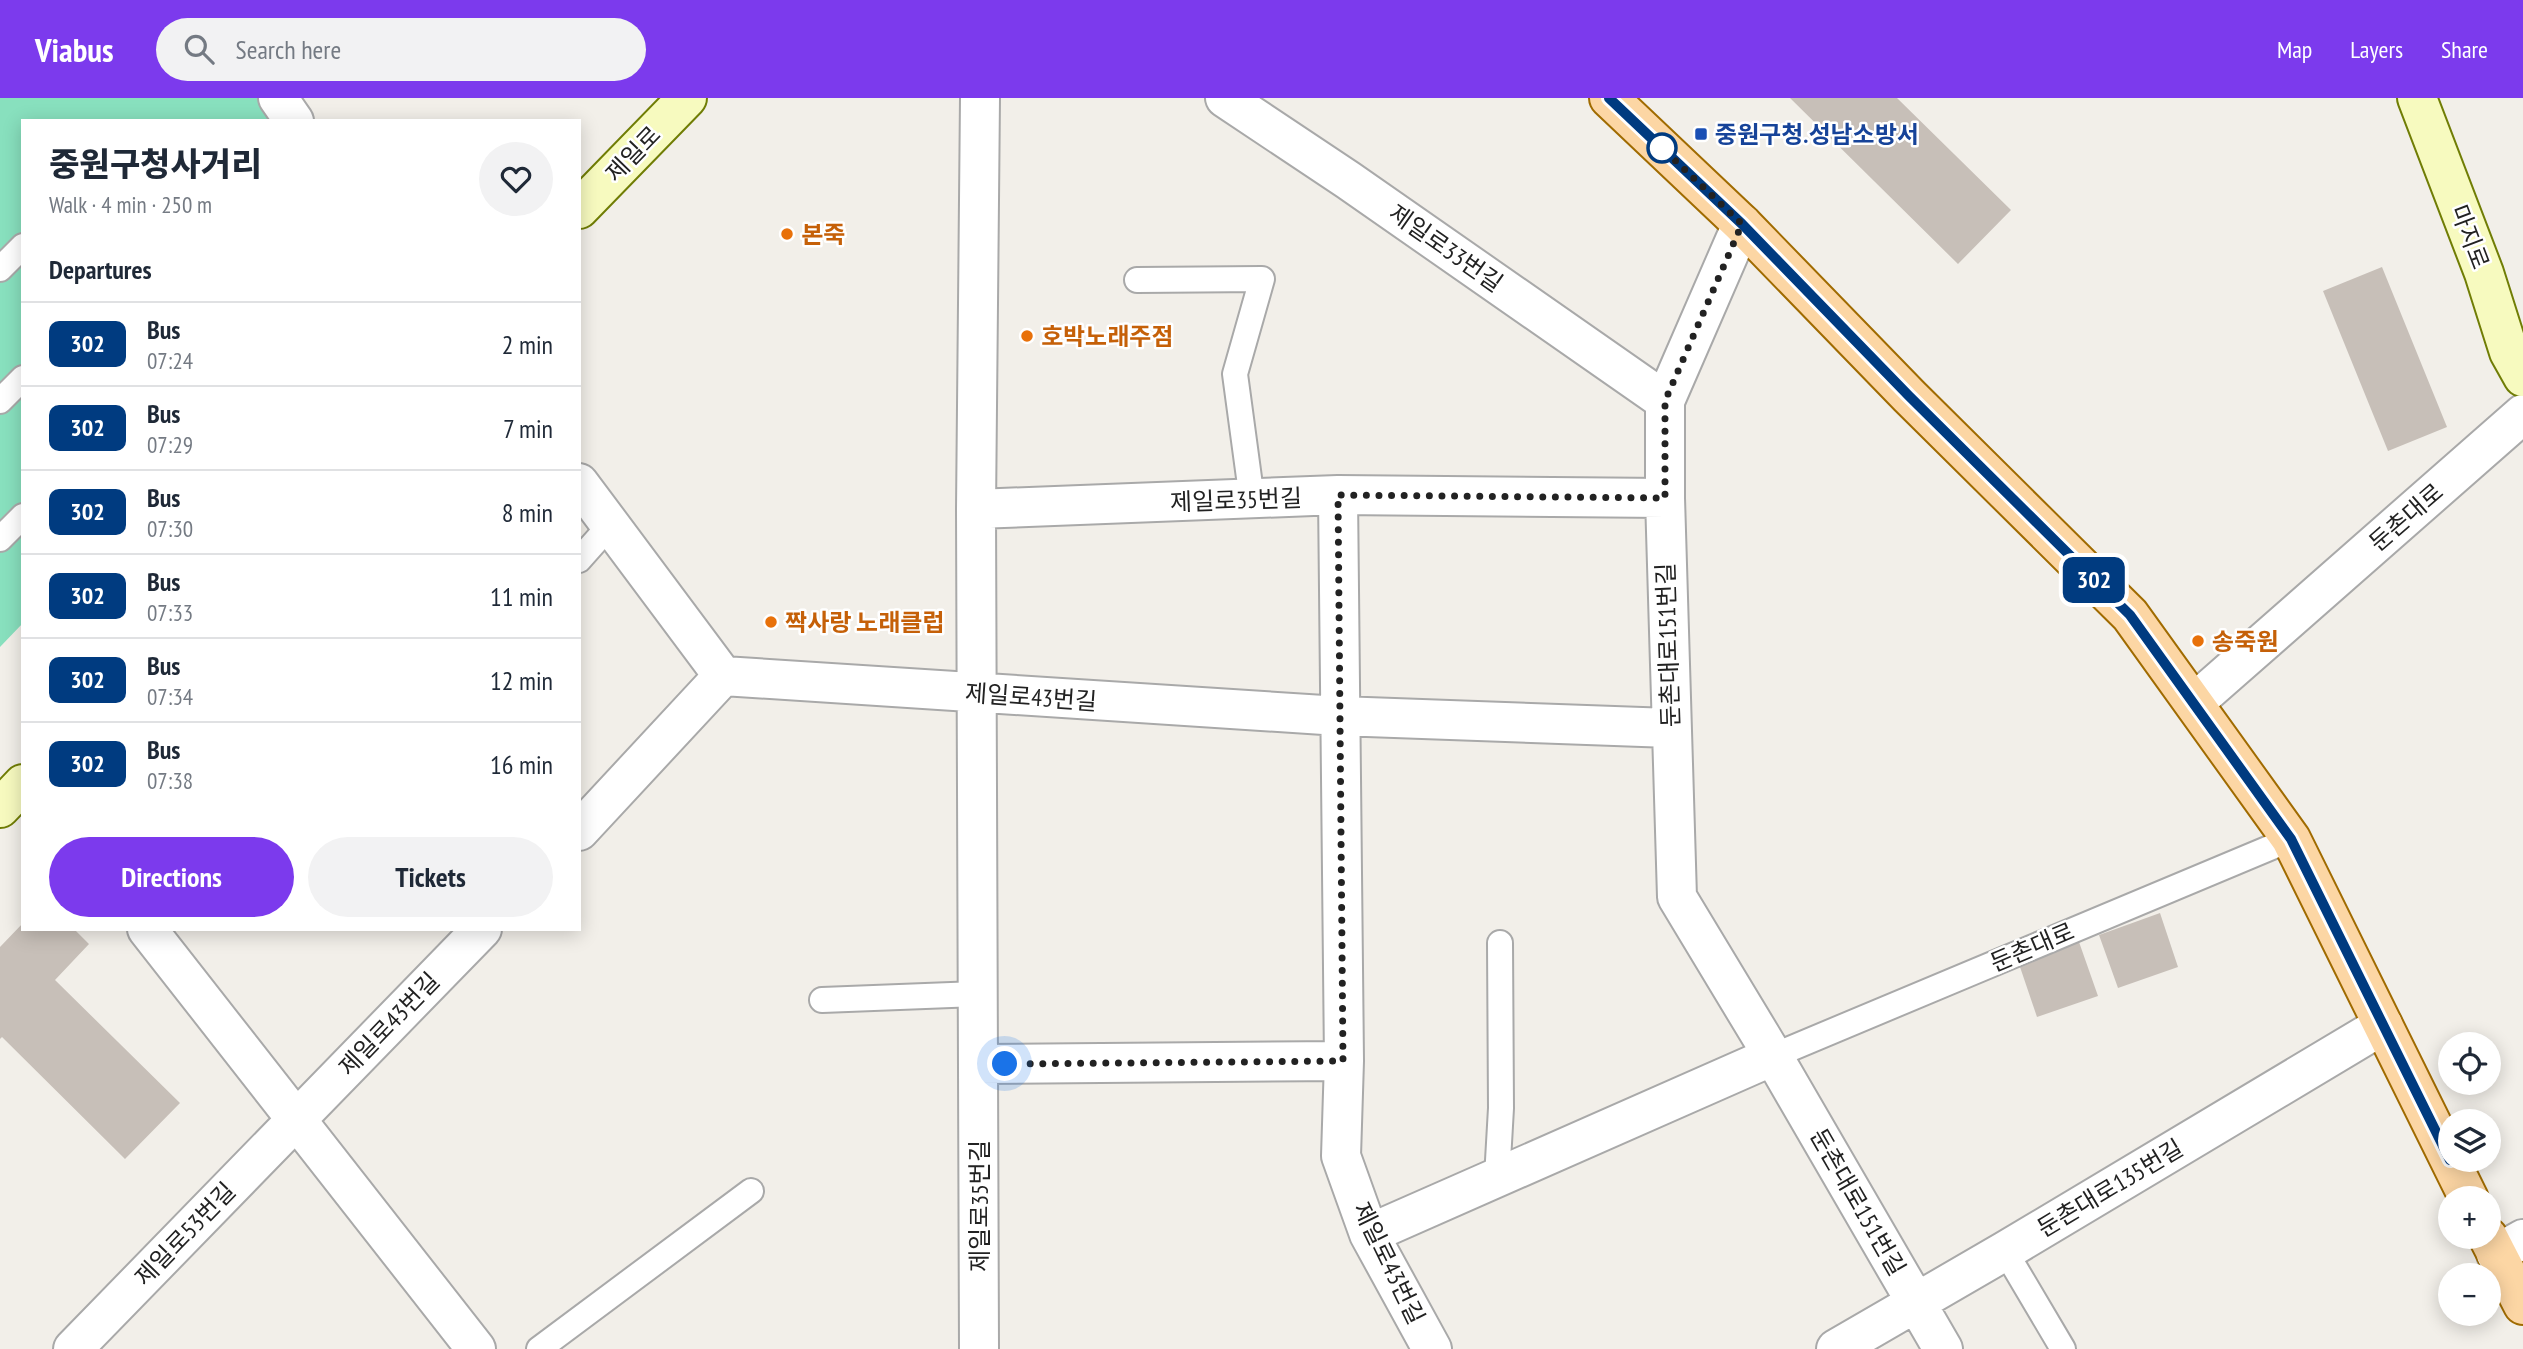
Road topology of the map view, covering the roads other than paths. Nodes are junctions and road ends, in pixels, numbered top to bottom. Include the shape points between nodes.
1 (278, 98) edge
2 (687, 98) edge
3 (981, 98) edge
4 (1225, 98) edge
5 (1609, 98) edge
6 (2417, 98) edge
7 (294, 119) edge
8 (581, 207) edge
9 (1742, 224) junction
10 (21, 248) edge
11 (0, 269) edge
12 (1137, 280) dead end
13 (2523, 377) edge
14 (21, 379) edge
15 (0, 401) edge
16 (1665, 401) junction
17 (2523, 414) edge
18 (581, 486) edge
19 (1338, 495) junction
20 (1665, 498) junction
21 (1252, 500) junction
22 (976, 509) junction
23 (21, 518) edge
24 (611, 524) junction
25 (0, 539) edge
26 (581, 558) edge
27 (723, 676) junction
28 (976, 694) junction
29 (2194, 703) junction
30 (1339, 716) junction
31 (1671, 728) junction
32 (21, 787) edge
33 (0, 808) edge
34 (581, 829) edge
35 (2291, 839) junction
36 (149, 931) edge
37 (480, 931) edge
38 (1500, 943) dead end
39 (977, 995) junction
40 (822, 1000) dead end
41 (2383, 1025) junction
42 (1773, 1056) junction
43 (1343, 1061) junction
44 (979, 1064) junction
45 (296, 1119) junction
46 (1497, 1178) junction
47 (2463, 1186) edge
48 (751, 1191) dead end
49 (1369, 1234) junction
50 (2502, 1243) edge
51 (2005, 1251) junction
52 (1915, 1301) junction
53 (2523, 1305) edge
54 (73, 1349) edge
55 (476, 1349) edge
56 (539, 1349) edge
57 (979, 1349) edge
58 (1432, 1349) edge
59 (1836, 1349) edge
60 (1943, 1349) edge
61 (2063, 1349) edge

1 - 7 street
2 - 8 street, 제일로
3 - 22 street, 제일로35번길
4 - 16 street, 제일로33번길
5 - 9 main road
6 - 13 street, 마지로 via 2509,352
9 - 16 street, 둔촌대로151번길
9 - 29 main road via 2130,615
10 - 11 lane
12 - 21 lane via 1262,279 1235,374
14 - 15 lane
16 - 20 street, 둔촌대로151번길
17 - 29 street, 둔촌대로
18 - 24 street
19 - 20 street, 제일로35번길
19 - 21 street, 제일로35번길
19 - 30 street
20 - 31 street, 둔촌대로151번길
21 - 22 street, 제일로35번길
22 - 28 street, 제일로35번길
23 - 25 lane
24 - 26 lane
24 - 27 street
27 - 28 street, 제일로43번길
27 - 34 street
28 - 30 street, 제일로43번길
28 - 39 street, 제일로35번길
29 - 35 main road
30 - 31 street, 제일로43번길
30 - 43 street, 제일로43번길
31 - 42 street, 둔촌대로151번길 via 1677,897
32 - 33 street
35 - 41 main road
35 - 42 lane, 둔촌대로
36 - 45 street
37 - 45 street, 제일로43번길
38 - 46 lane
39 - 40 lane
39 - 44 street, 제일로35번길
41 - 47 main road
41 - 51 street, 둔촌대로135번길
42 - 46 street
42 - 52 street, 둔촌대로151번길
43 - 44 street
43 - 49 street, 제일로43번길 via 1341,1156
44 - 57 street, 제일로35번길
45 - 54 street, 제일로53번길
45 - 55 street
46 - 49 street
48 - 56 lane
49 - 58 street, 제일로43번길
50 - 53 main road
51 - 52 street, 둔촌대로135번길
51 - 61 lane
52 - 59 street, 둔촌대로135번길
52 - 60 street, 둔촌대로151번길

